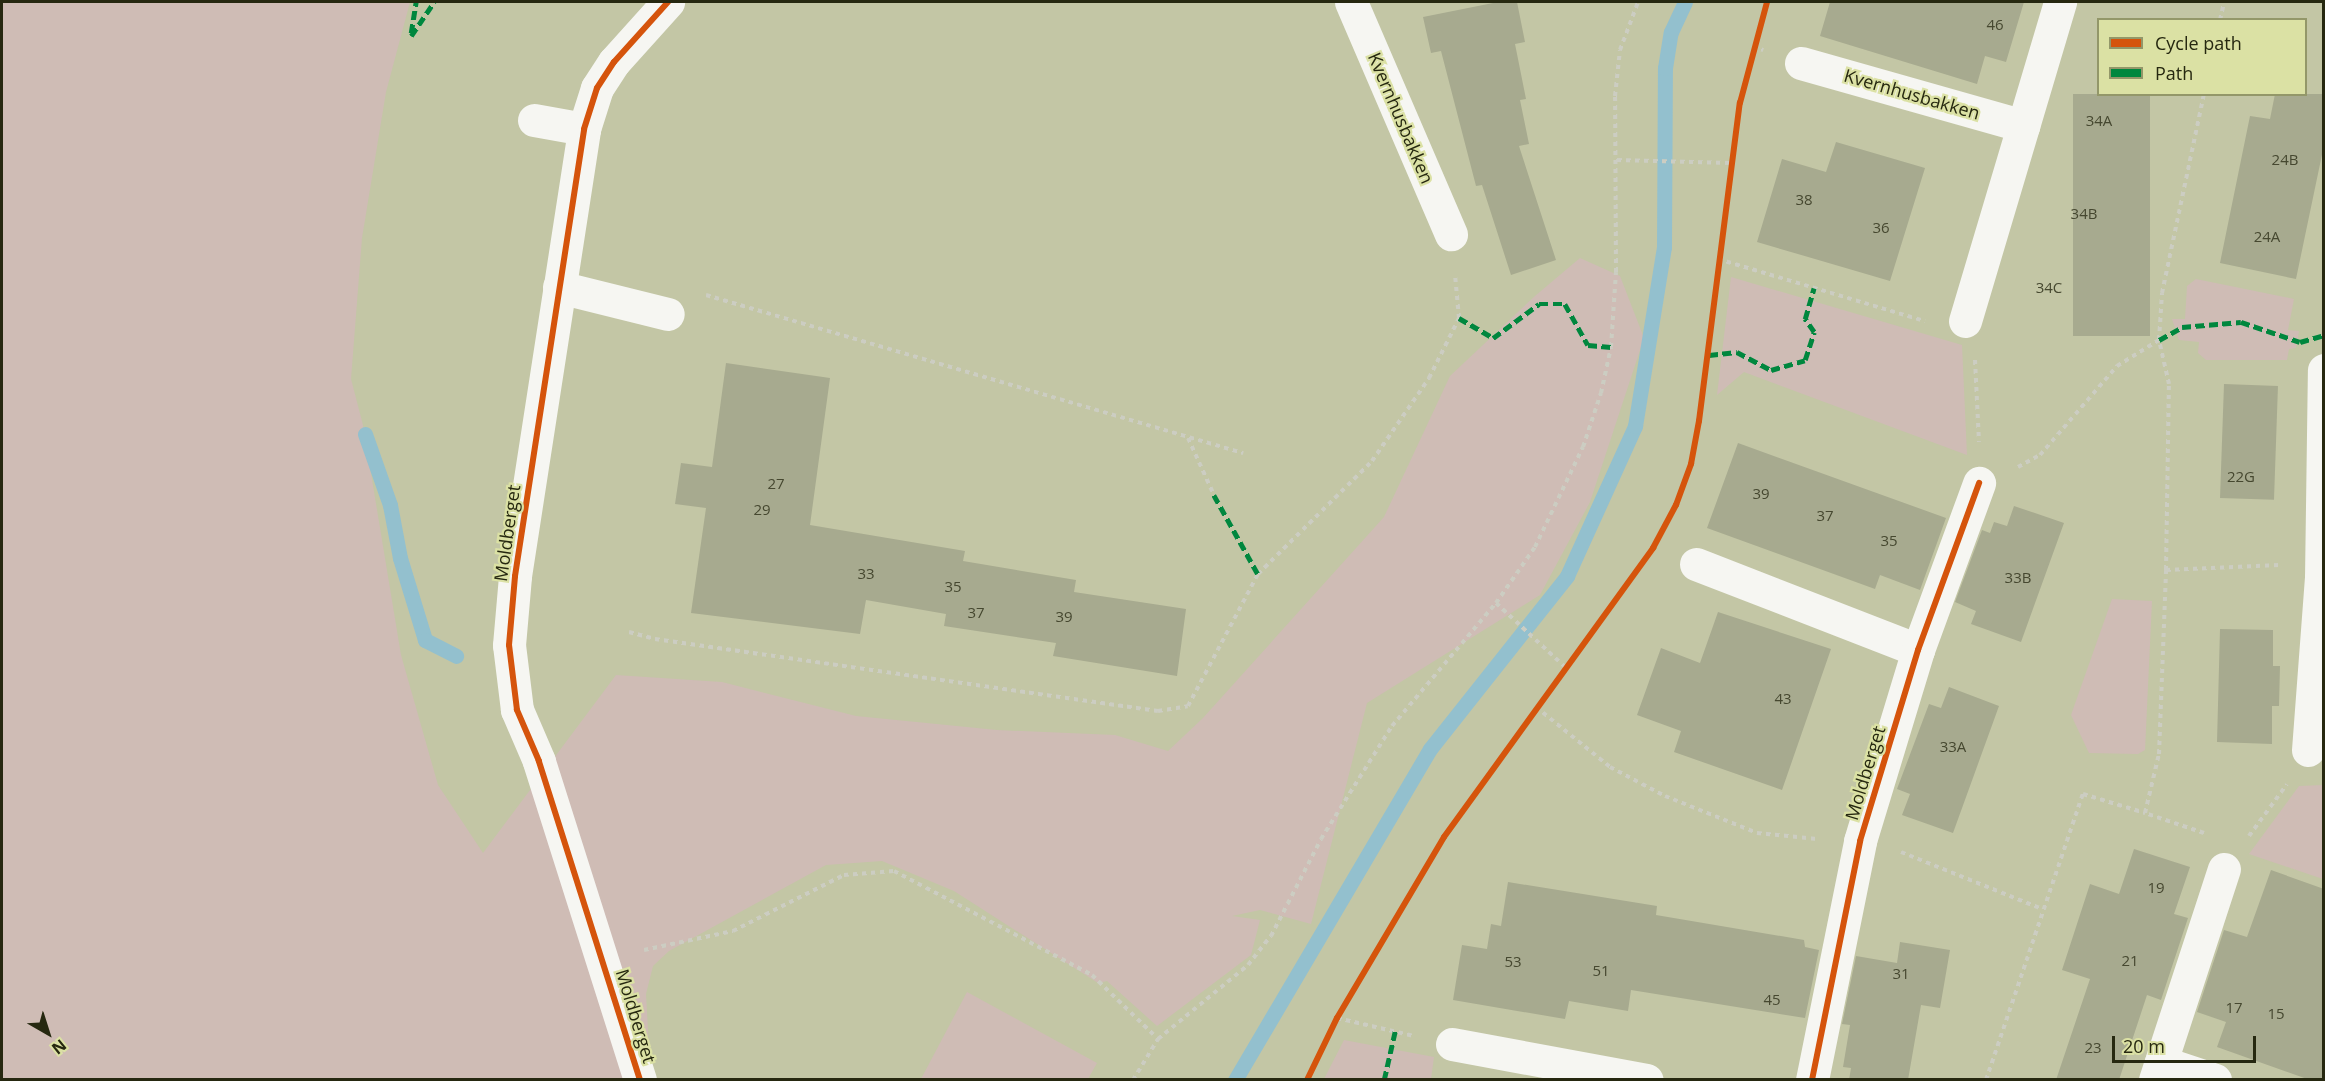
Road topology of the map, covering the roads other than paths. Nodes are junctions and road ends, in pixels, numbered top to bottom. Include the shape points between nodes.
1 (668, 2) edge
2 (1351, 2) edge
3 (2060, 2) edge
4 (1801, 63) dead end
5 (534, 120) dead end
6 (2023, 126) junction
7 (584, 129) junction
8 (1451, 234) road end
9 (559, 287) junction
10 (668, 314) dead end
11 (1965, 321) dead end
12 (2324, 370) edge
13 (1979, 483) dead end
14 (1696, 564) dead end
15 (2322, 573) edge
16 (1918, 650) junction
17 (2301, 762) road end
18 (2224, 869) dead end
19 (1452, 1044) road end
20 (2158, 1071) edge
21 (640, 1080) edge
22 (1647, 1080) edge
23 (1812, 1080) edge
24 (2215, 1080) edge

1 - 7 street, Moldberget via 614,62 597,88
2 - 8 street, Kvernhusbakken
3 - 6 street
4 - 6 street, Kvernhusbakken
5 - 7 street
6 - 11 street
7 - 9 street, Moldberget
9 - 10 street
9 - 21 street, Moldberget via 515,576 510,656 518,710 539,761
12 - 15 street
13 - 16 street, Moldberget
14 - 16 street
15 - 17 street
16 - 23 street, Moldberget via 1860,841
18 - 20 street
19 - 22 street
20 - 24 street

